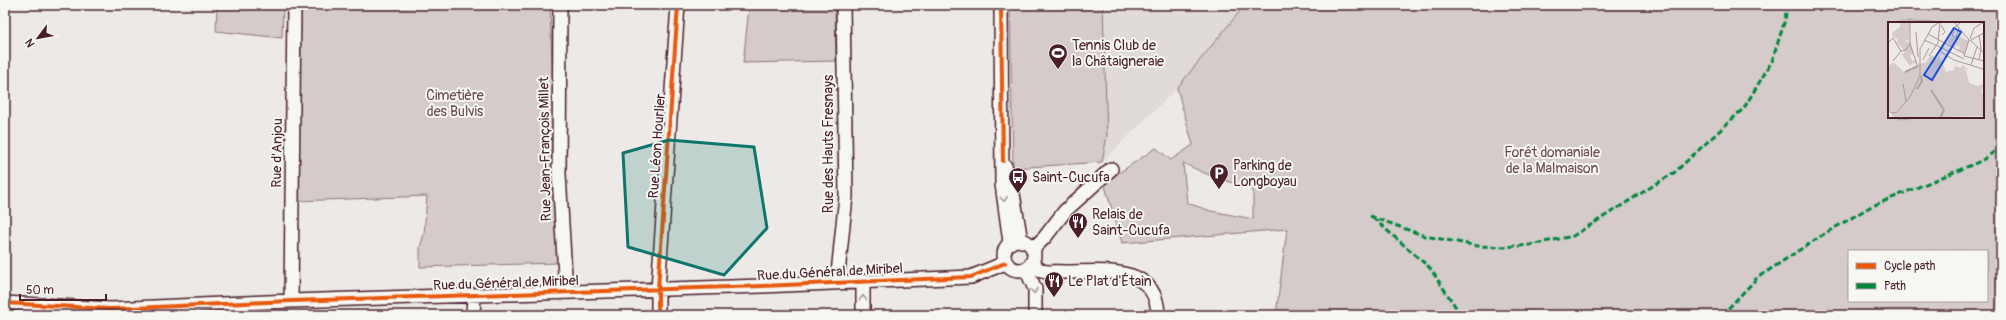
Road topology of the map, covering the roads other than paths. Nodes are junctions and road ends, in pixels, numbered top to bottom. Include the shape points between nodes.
1 (294, 5) edge
2 (560, 5) edge
3 (678, 5) edge
4 (843, 5) edge
5 (1001, 5) edge
6 (1111, 169) dead end
7 (1015, 241) junction
8 (1033, 249) junction
9 (1005, 263) junction
10 (1029, 266) junction
11 (863, 282) junction
12 (837, 283) junction
13 (658, 289) junction
14 (566, 292) junction
15 (474, 295) junction
16 (291, 301) junction
17 (5, 303) edge
18 (473, 315) edge
19 (658, 315) edge
20 (863, 315) edge
21 (1035, 315) edge
22 (1158, 315) edge

1 - 16 street, Rue d'Anjou
2 - 14 street, Rue Jean-François Millet via 559,174
3 - 13 street, Rue Léon Hourlier
4 - 12 street, Rue des Hauts Fresnays via 846,196
5 - 7 street via 1002,184
6 - 8 street via 1065,211 1046,237
7 - 8 street via 1028,243
7 - 9 street via 1005,248
8 - 10 street via 1034,257
9 - 10 street via 1018,270
9 - 11 street, Rue du Général de Miribel via 971,277
10 -> 21 street via 1035,289
10 - 22 street via 1043,271 1118,272 1139,278 1153,291 1158,301
11 - 12 street, Rue du Général de Miribel
20 -> 11 street
12 - 13 street, Rue du Général de Miribel
13 - 14 street, Rue du Général de Miribel
13 - 19 street, Rue Léon Hourlier
14 - 15 street, Rue du Général de Miribel
15 - 16 street, Rue du Général de Miribel
15 - 18 street
16 - 17 street, Rue du Général de Miribel via 110,309

